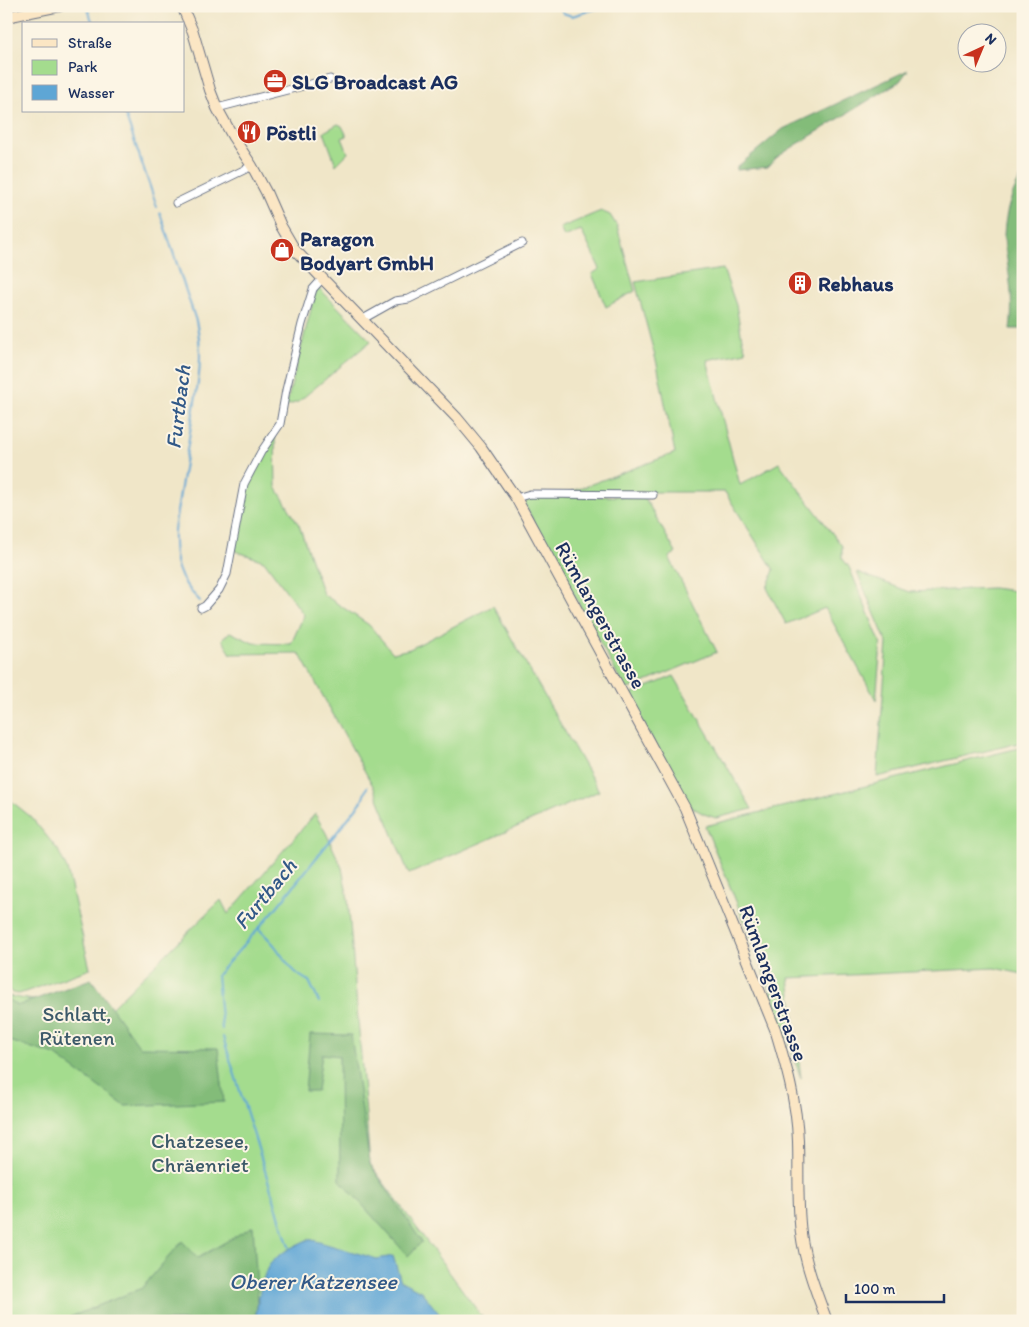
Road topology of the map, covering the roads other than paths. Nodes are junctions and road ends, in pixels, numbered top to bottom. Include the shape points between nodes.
1 (60, 6) edge
2 (182, 6) edge
3 (6, 17) edge
4 (330, 79) dead end
5 (217, 108) junction
6 (252, 166) junction
7 (176, 203) dead end
8 (522, 243) dead end
9 (322, 279) junction
10 (363, 319) junction
11 (653, 495) dead end
12 (516, 498) junction
13 (201, 608) dead end
14 (827, 1321) edge

1 - 3 street
2 - 5 street, Rümlangerstrasse
4 - 5 street
5 - 6 street, Rümlangerstrasse
6 - 7 street
6 - 9 street, Rümlangerstrasse via 290,241
8 - 10 street
9 - 10 street, Rümlangerstrasse
9 - 13 street via 313,288 302,324 280,424 244,484 227,574 219,590
10 - 12 street, Rümlangerstrasse via 469,431
11 - 12 street via 530,494
12 - 14 street, Rümlangerstrasse via 685,808 775,1029 796,1119 798,1212 803,1250

